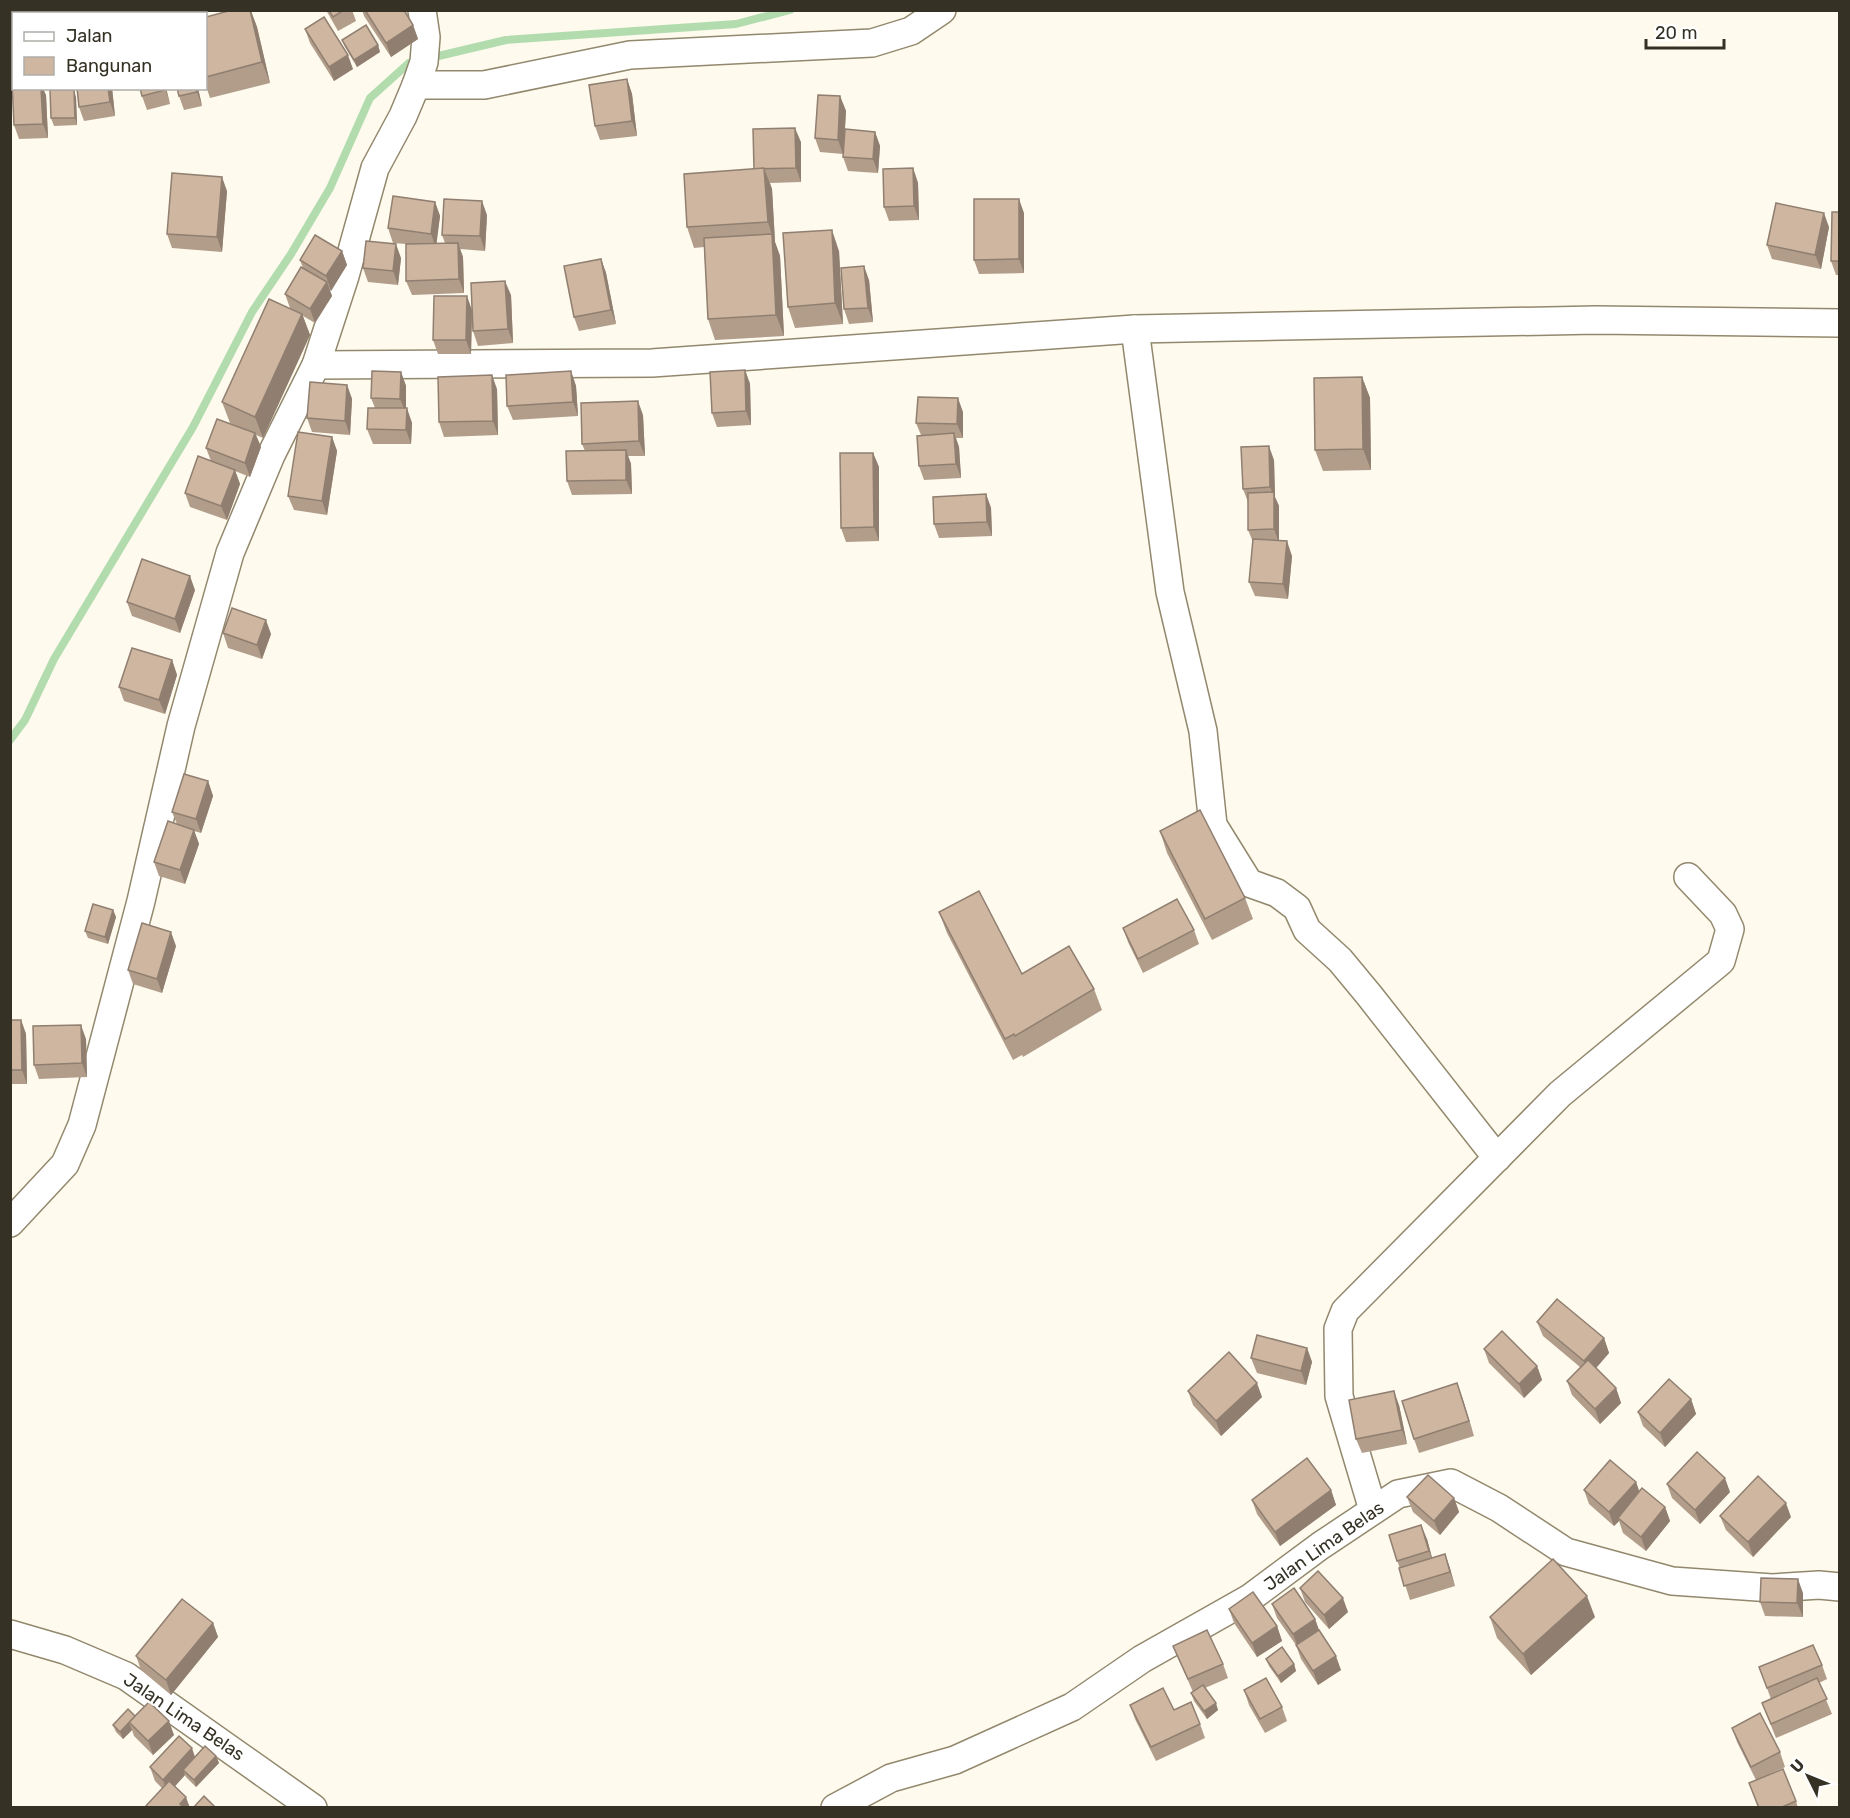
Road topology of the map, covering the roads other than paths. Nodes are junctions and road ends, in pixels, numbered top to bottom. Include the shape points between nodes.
1 (942, 10) edge
2 (422, 49) edge
3 (1839, 323) edge
4 (1135, 329) junction
5 (316, 365) junction
6 (1688, 877) dead end
7 (1497, 1158) junction
8 (10, 1223) edge
9 (1373, 1510) junction
10 (1839, 1587) edge
11 (10, 1634) edge
12 (313, 1808) edge
13 (835, 1808) edge

1 - 2 street via 911,31 872,44 630,55 484,85
2 - 5 street via 403,116 375,168
3 - 4 street via 1596,320
4 - 5 street via 652,363
4 - 7 street via 1170,592 1203,731 1213,825 1249,883 1277,893 1297,908 1307,930 1340,960
5 - 8 street via 271,455 230,554 181,726 141,901 82,1125 65,1164
6 - 7 street via 1723,914 1730,929 1721,961 1560,1094
7 - 9 street via 1345,1311 1338,1329 1339,1396
9 - 10 street, Jalan Lima Belas via 1398,1494 1451,1483 1499,1508 1566,1552 1628,1570 1672,1581 1772,1588
9 - 13 street, Jalan Lima Belas via 1250,1598 1142,1659 1072,1707 955,1760 891,1778
11 - 12 street, Jalan Lima Belas via 65,1650 126,1676

